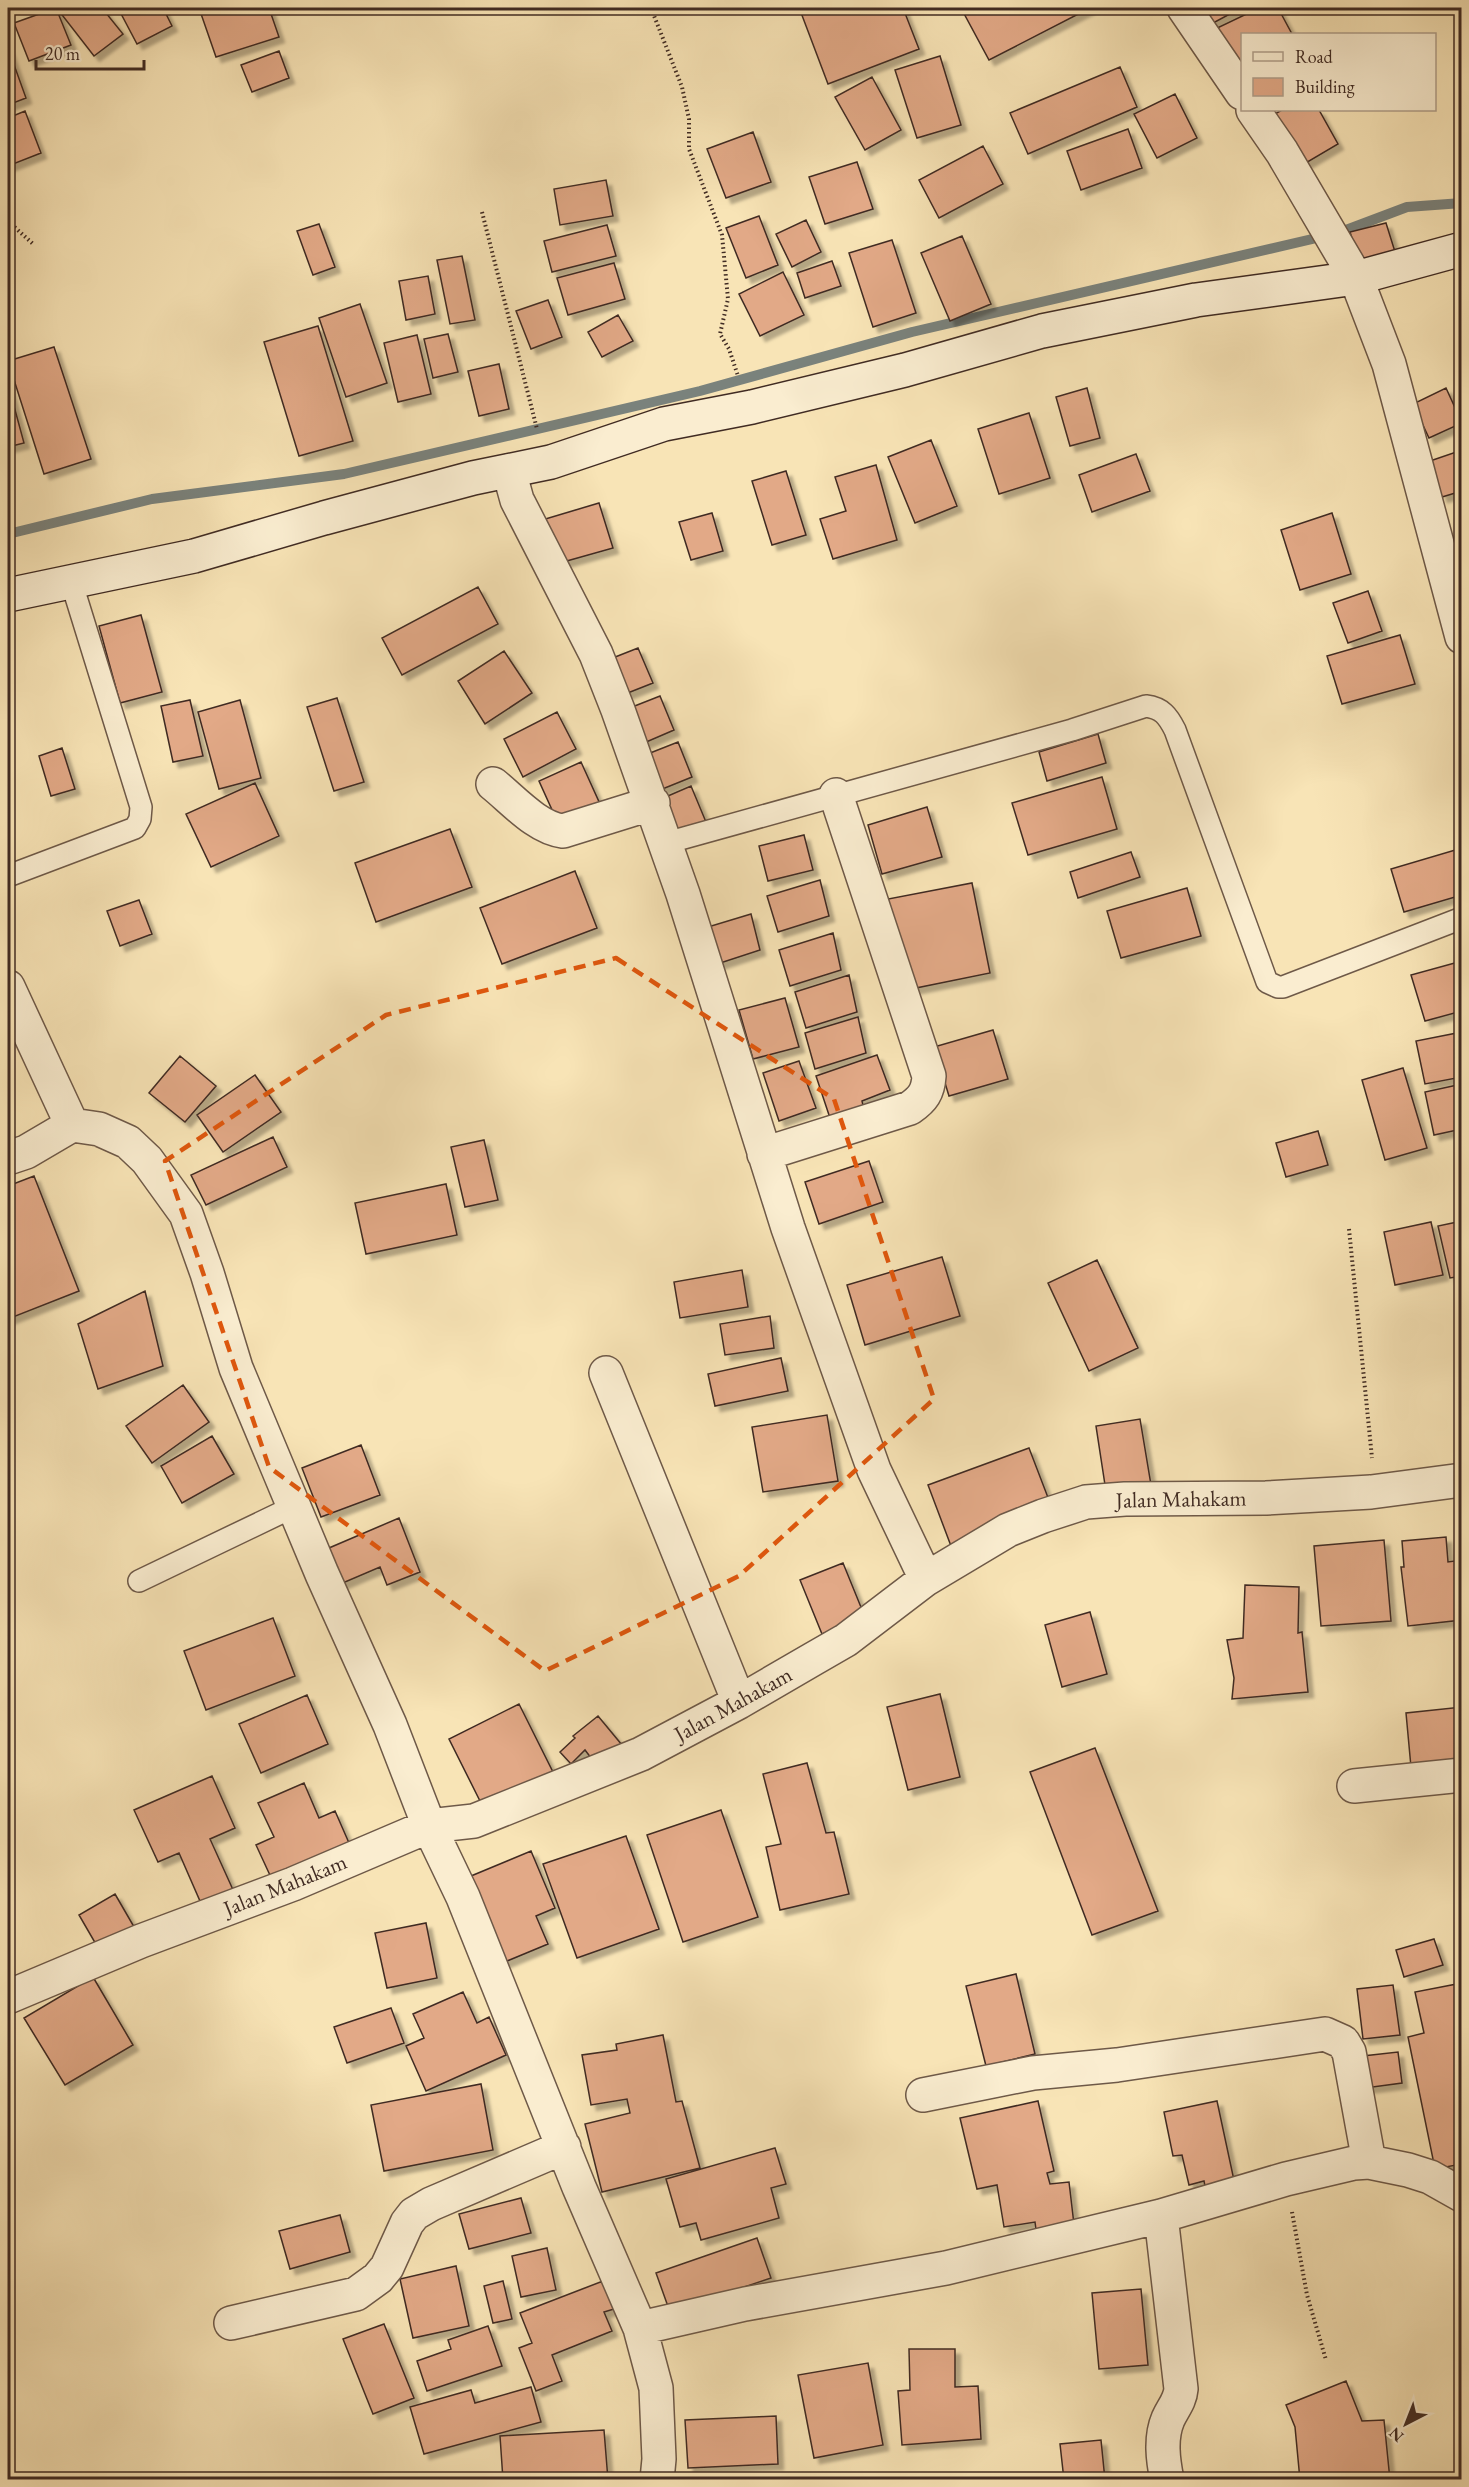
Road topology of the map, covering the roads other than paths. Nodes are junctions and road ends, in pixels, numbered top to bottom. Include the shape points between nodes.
1 (1184, 8) edge
2 (1241, 92) edge
3 (1254, 111) edge
4 (1461, 249) edge
5 (1349, 266) junction
6 (509, 471) junction
7 (71, 582) junction
8 (8, 595) edge
9 (1461, 638) edge
10 (493, 784) dead end
11 (836, 795) junction
12 (652, 804) junction
13 (666, 843) junction
14 (8, 876) edge
15 (1461, 918) edge
16 (8, 987) edge
17 (72, 1125) junction
18 (764, 1154) junction
19 (8, 1158) edge
20 (606, 1373) dead end
21 (1461, 1480) edge
22 (294, 1507) junction
23 (926, 1579) junction
24 (139, 1581) dead end
25 (739, 1702) junction
26 (1461, 1775) edge
27 (1354, 1786) dead end
28 (429, 1826) junction
29 (8, 1997) edge
30 (923, 2095) dead end
31 (564, 2147) junction
32 (1369, 2162) junction
33 (1461, 2195) edge
34 (1161, 2216) junction
35 (231, 2324) dead end
36 (640, 2328) junction
37 (657, 2480) edge
38 (1167, 2480) edge

1 - 2 street
3 - 5 street
4 - 5 street
5 - 6 street via 1042,331 905,370 664,424 551,462
5 - 9 street via 1389,364
6 - 7 street via 194,556
6 - 12 street via 518,500 596,654
7 - 8 street
7 - 14 lane via 141,807 140,819 135,828
10 - 12 street via 552,830 563,831
11 - 13 lane
11 - 15 lane via 1146,706 1157,707 1175,730 1267,982 1283,987
11 - 18 street via 929,1076 928,1090 910,1108
12 - 13 street
13 - 18 street
16 - 17 street
17 - 19 street
17 - 22 street via 99,1129 128,1142 147,1160 186,1214 236,1368
18 - 23 street via 874,1470
20 - 25 street
21 - 23 street, Jalan Mahakam via 1371,1492 1086,1502 1008,1530
22 - 24 lane
22 - 28 street via 390,1725
23 - 25 street, Jalan Mahakam via 846,1640
25 - 28 street, Jalan Mahakam via 640,1754 504,1811 474,1821
26 - 27 street
28 - 29 street, Jalan Mahakam
28 - 31 street via 463,1897
30 - 32 street via 1033,2073 1117,2065 1325,2034 1343,2042 1349,2052
31 - 35 street via 414,2214 387,2267 356,2294
31 - 36 street
32 - 33 street via 1423,2175
32 - 34 street via 1336,2166
34 - 36 street via 946,2268 746,2304
34 - 38 street via 1181,2389 1164,2438
36 - 37 street via 656,2388

